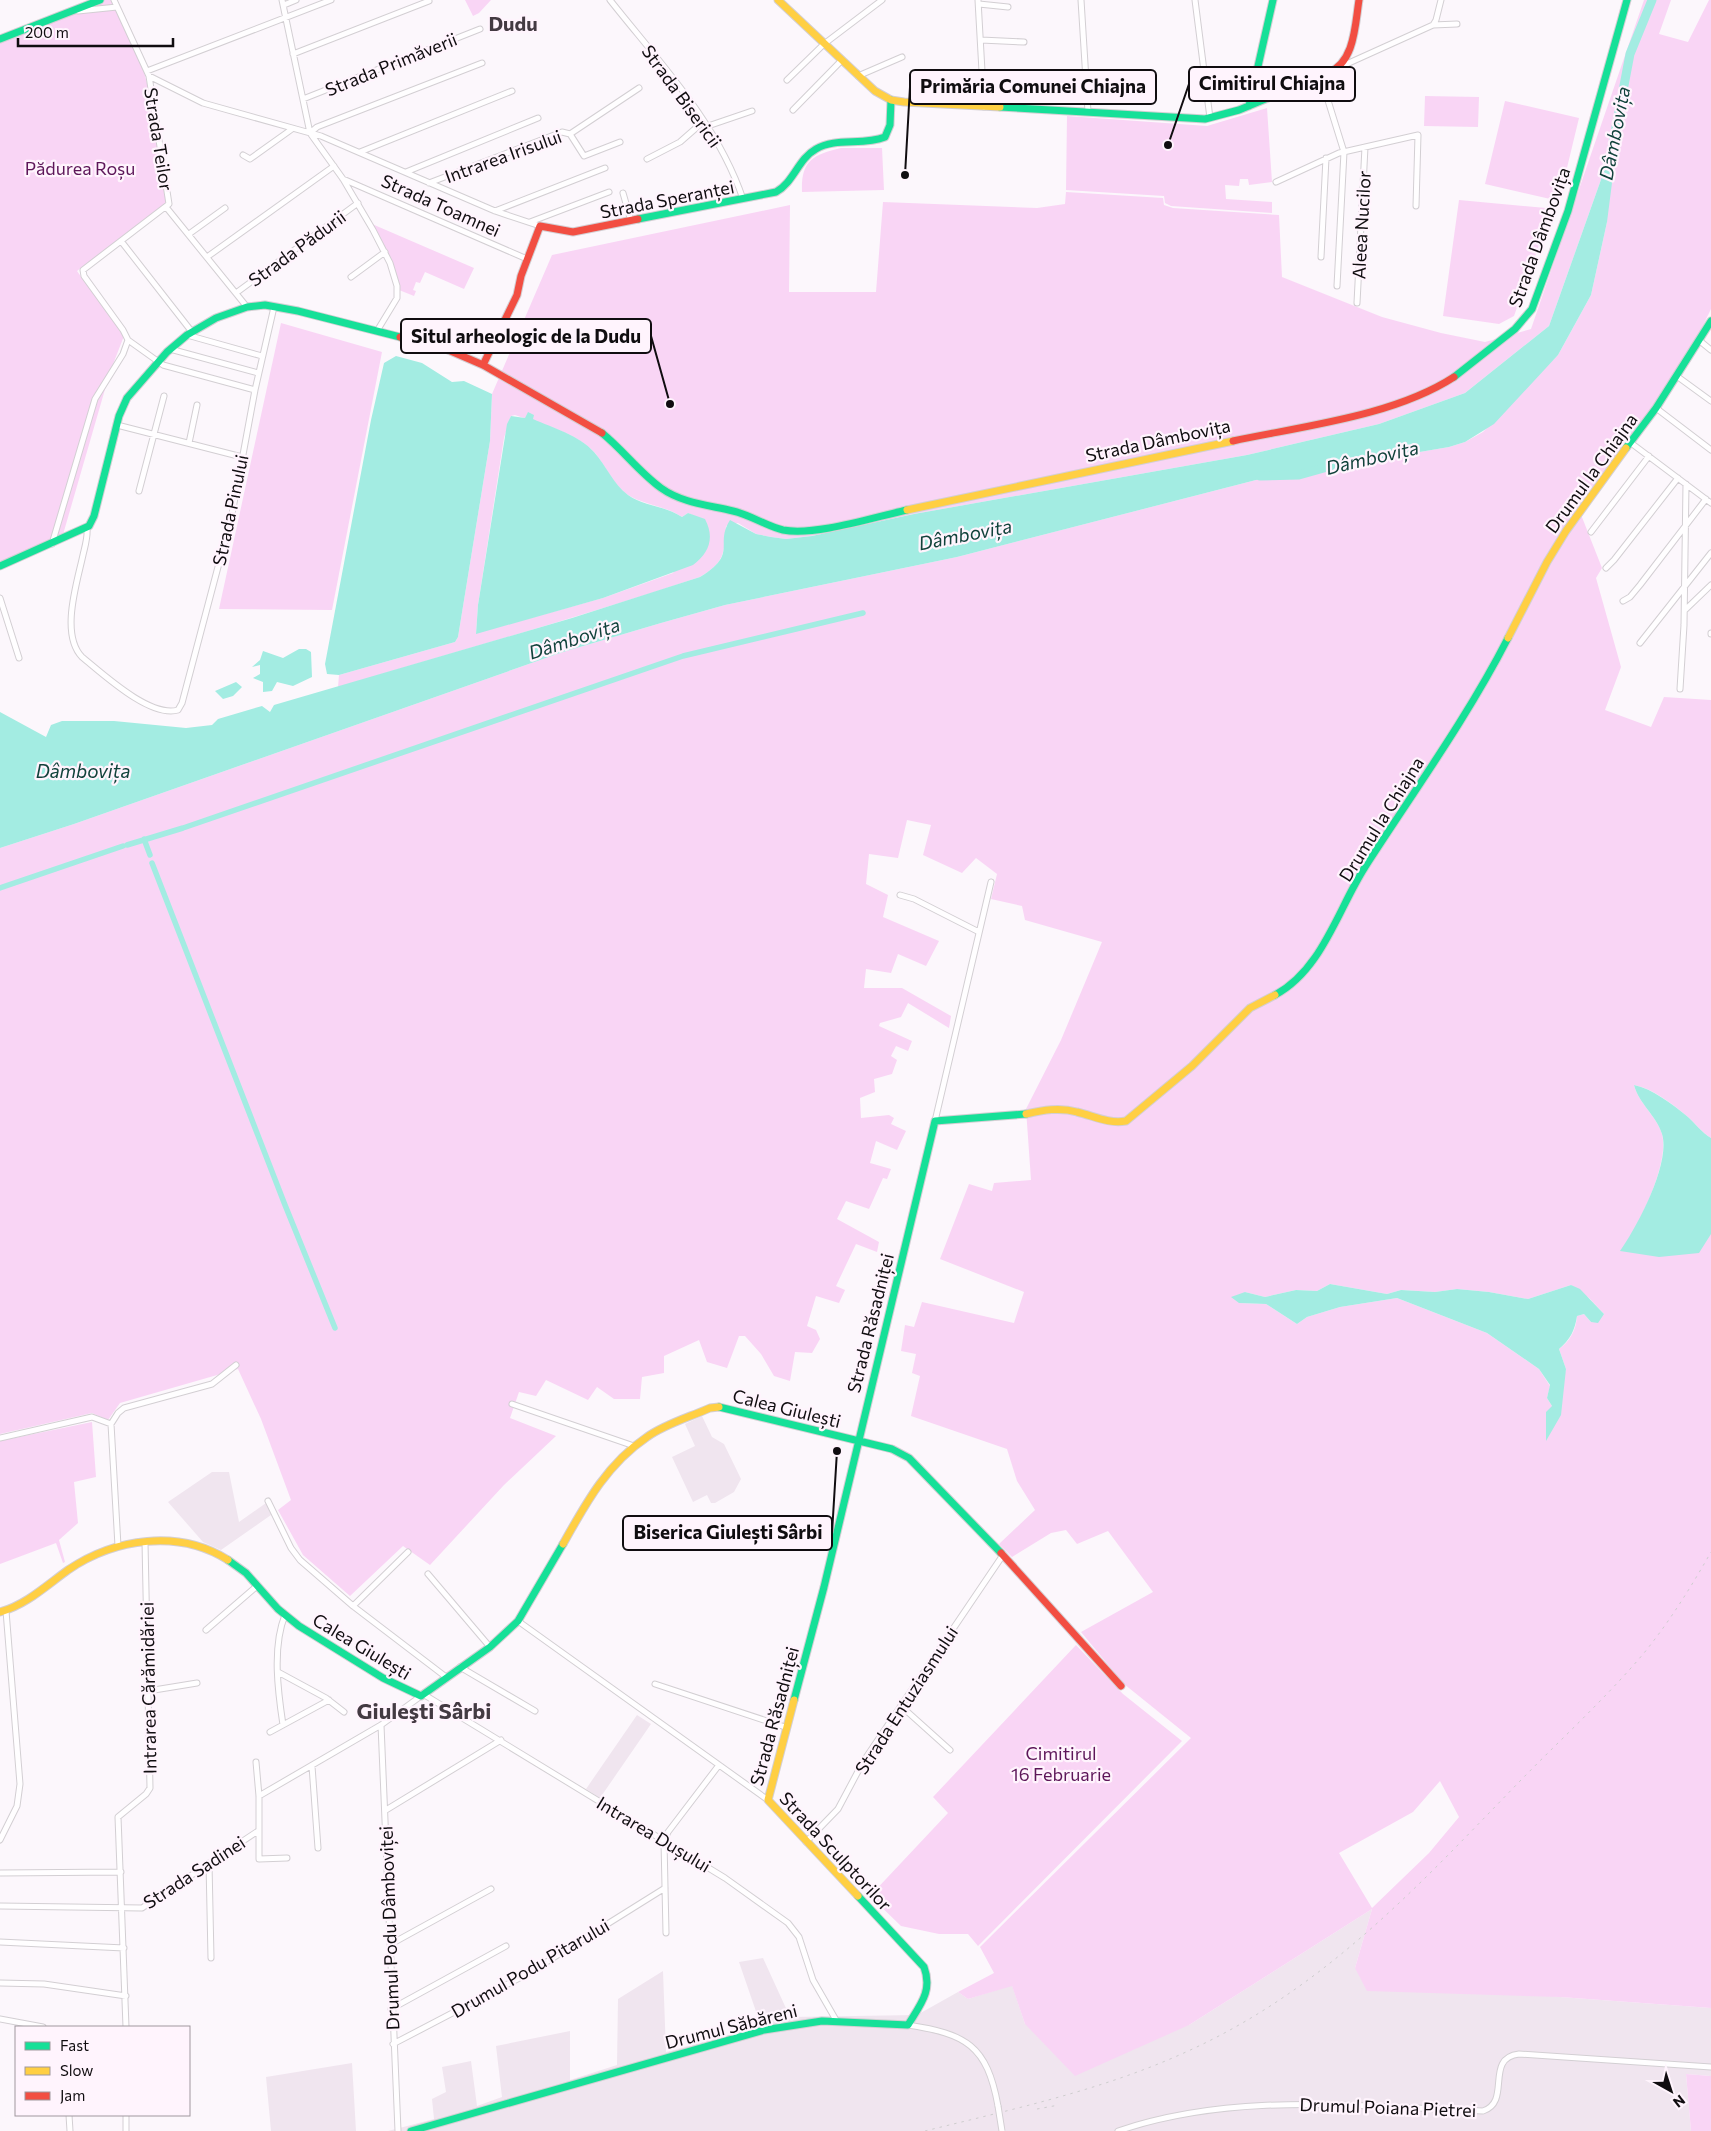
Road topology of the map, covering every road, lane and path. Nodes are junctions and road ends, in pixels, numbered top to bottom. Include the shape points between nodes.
1 (100, 0) edge
2 (114, 0) edge
3 (296, 0) edge
4 (330, 0) edge
5 (610, 0) edge
6 (882, 0) edge
7 (1081, 0) edge
8 (1195, 0) edge
9 (1272, 0) edge
10 (1359, 0) edge
11 (1440, 0) edge
12 (1628, 0) edge
13 (429, 1) edge
14 (783, 1) edge
15 (979, 2) edge
16 (283, 3) edge
17 (117, 6) junction
18 (1008, 7) dead end
19 (71, 11) junction
20 (286, 18) junction
21 (1457, 24) dead end
22 (1433, 25) junction
23 (480, 29) dead end
24 (0, 39) edge
25 (981, 40) junction
26 (1024, 42) dead end
27 (824, 44) junction
28 (294, 54) junction
29 (902, 57) dead end
30 (842, 60) junction
31 (482, 63) dead end
32 (1340, 67) junction
33 (148, 73) junction
34 (858, 76) junction
35 (1321, 78) junction
36 (787, 80) dead end
37 (639, 88) dead end
38 (512, 91) dead end
39 (303, 99) junction
40 (891, 100) junction
41 (1249, 106) junction
42 (984, 107) junction
43 (793, 110) dead end
44 (752, 111) dead end
45 (1088, 112) junction
46 (538, 118) dead end
47 (1210, 118) junction
48 (706, 124) junction
49 (292, 130) junction
50 (310, 134) junction
51 (570, 134) junction
52 (620, 142) dead end
53 (1365, 147) junction
54 (360, 152) junction
55 (1344, 152) junction
56 (243, 156) dead end
57 (1326, 158) junction
58 (647, 159) dead end
59 (334, 166) junction
60 (605, 168) dead end
61 (406, 172) junction
62 (343, 179) junction
63 (1276, 182) dead end
64 (429, 183) junction
65 (609, 192) dead end
66 (623, 193) dead end
67 (743, 199) junction
68 (358, 204) junction
69 (1416, 206) dead end
70 (166, 207) junction
71 (225, 208) dead end
72 (495, 211) junction
73 (631, 221) junction
74 (530, 222) junction
75 (540, 226) junction
76 (189, 234) junction
77 (121, 241) junction
78 (385, 252) junction
79 (207, 257) junction
80 (1321, 257) dead end
81 (527, 259) junction
82 (351, 277) dead end
83 (1337, 286) dead end
84 (236, 293) junction
85 (1357, 303) dead end
86 (247, 307) junction
87 (274, 307) junction
88 (1711, 322) edge
89 (378, 331) junction
90 (190, 333) junction
91 (128, 340) junction
92 (1700, 341) junction
93 (170, 349) junction
94 (1711, 350) edge
95 (262, 356) junction
96 (158, 362) junction
97 (483, 365) junction
98 (258, 374) junction
99 (1678, 377) junction
100 (255, 390) junction
101 (164, 396) dead end
102 (1711, 401) edge
103 (197, 406) dead end
104 (1656, 408) junction
105 (117, 425) junction
106 (154, 434) junction
107 (1631, 443) junction
108 (189, 444) junction
109 (1711, 450) edge
110 (1649, 456) junction
111 (242, 457) junction
112 (1678, 478) junction
113 (1686, 484) junction
114 (139, 491) dead end
115 (1709, 501) edge
116 (1686, 524) junction
117 (87, 528) junction
118 (1591, 532) dead end
119 (52, 545) junction
120 (1711, 553) edge
121 (0, 566) edge
122 (1606, 568) dead end
123 (1711, 585) edge
124 (1684, 587) junction
125 (0, 598) edge
126 (1623, 601) dead end
127 (1684, 610) junction
128 (1640, 643) dead end
129 (19, 658) dead end
130 (1680, 689) dead end
131 (991, 882) dead end
132 (900, 895) dead end
133 (978, 932) junction
134 (935, 1121) junction
135 (236, 1365) dead end
136 (512, 1404) dead end
137 (111, 1424) junction
138 (0, 1438) edge
139 (857, 1440) junction
140 (634, 1446) junction
141 (268, 1501) dead end
142 (145, 1542) junction
143 (118, 1546) junction
144 (408, 1552) dead end
145 (1003, 1555) junction
146 (428, 1574) dead end
147 (257, 1586) junction
148 (353, 1606) junction
149 (3, 1612) edge
150 (285, 1615) junction
151 (518, 1621) junction
152 (206, 1630) dead end
153 (490, 1647) junction
154 (460, 1667) junction
155 (278, 1672) junction
156 (446, 1677) junction
157 (197, 1683) dead end
158 (655, 1684) dead end
159 (1121, 1686) dead end
160 (148, 1691) junction
161 (422, 1694) junction
162 (329, 1700) junction
163 (901, 1706) junction
164 (536, 1711) dead end
165 (344, 1712) dead end
166 (283, 1725) junction
167 (381, 1725) junction
168 (785, 1727) junction
169 (270, 1732) dead end
170 (501, 1740) junction
171 (950, 1750) dead end
172 (256, 1762) dead end
173 (719, 1765) junction
174 (312, 1766) junction
175 (259, 1796) junction
176 (768, 1800) junction
177 (386, 1810) junction
178 (258, 1831) junction
179 (0, 1840) edge
180 (664, 1841) junction
181 (806, 1842) junction
182 (318, 1848) dead end
183 (287, 1858) dead end
184 (209, 1863) junction
185 (121, 1872) junction
186 (0, 1873) edge
187 (665, 1888) junction
188 (491, 1889) dead end
189 (0, 1906) edge
190 (123, 1909) junction
191 (666, 1933) dead end
192 (0, 1942) edge
193 (391, 1944) junction
194 (506, 1946) dead end
195 (124, 1948) junction
196 (211, 1958) dead end
197 (0, 1984) edge
198 (126, 1996) junction
199 (391, 2008) junction
200 (0, 2019) edge
201 (836, 2020) junction
202 (908, 2025) junction
203 (38, 2026) edge
204 (126, 2026) edge
205 (393, 2044) junction
206 (1711, 2068) edge
207 (69, 2116) edge
208 (126, 2116) edge
209 (70, 2131) edge
210 (126, 2131) edge
211 (398, 2131) edge
212 (411, 2131) edge
213 (1002, 2131) edge
214 (1118, 2131) edge

1 - 19 main road
2 - 17 street, Strada Teilor
3 - 16 street
4 - 20 street
5 - 48 street, Strada Bisericii
6 - 27 street
7 - 45 street
8 - 47 street
9 - 41 main road
10 - 32 main road via 1346,58
11 - 22 street
12 - 97 main road, Strada Dâmbovița via 1575,185 1532,309 1523,322 1452,380 1433,392 1404,402 792,532 745,514 705,506 670,494 648,478 604,435
13 - 28 street
14 - 27 main road
15 - 18 street
15 - 25 street
16 - 20 street
17 - 19 street
17 - 33 street, Strada Teilor
19 - 24 main road
20 - 28 street
20 - 33 street
21 - 22 street
22 - 32 street
23 - 39 street, Strada Primăverii
25 - 26 street
25 - 42 street
27 - 30 main road
27 - 36 street
28 - 39 street
29 - 34 street
30 - 34 main road
30 - 43 street
31 - 50 street via 317,127
32 - 35 main road
33 - 49 street via 203,104
33 - 70 street, Strada Teilor via 169,200
34 - 40 main road
35 - 41 main road
35 - 55 street, Aleea Nucilor
37 - 51 street
38 - 54 street
39 - 50 street
40 - 42 main road
40 - 67 main road, Strada Speranței via 885,136 876,140 844,141 823,146 804,159 779,191
41 - 47 main road
42 - 45 main road
44 - 48 street
45 - 47 main road
46 - 61 street
48 - 58 street
48 - 67 street, Strada Bisericii via 728,160
49 - 50 street
49 - 56 street via 250,159
50 - 54 street, Strada Speranței
50 - 59 street, Strada Pădurii
51 - 52 street, Intrarea Irisului via 584,156
51 - 64 street, Intrarea Irisului via 562,132
53 - 55 street, Aleea Nucilor
53 - 69 street, Aleea Nucilor via 1418,135
53 - 85 street, Aleea Nucilor
54 - 61 street, Strada Speranței
55 - 57 street, Aleea Nucilor
55 - 83 street, Aleea Nucilor
57 - 63 street, Aleea Nucilor
57 - 80 street
59 - 62 street, Strada Pădurii
59 - 79 street
60 - 72 street
61 - 64 street, Strada Speranței
62 - 68 street, Strada Pădurii
62 - 81 street, Strada Toamnei
64 - 72 street, Strada Speranței
65 - 74 street
66 - 73 street
67 - 73 main road, Strada Speranței
68 - 78 street, Strada Pădurii
68 - 84 street, Strada Pădurii
70 - 76 street
70 - 77 street, Strada Teilor
71 - 76 street
72 - 74 street, Strada Speranței
73 - 75 main road, Strada Speranței via 570,233
74 - 75 street, Strada Speranței
75 - 81 main road
76 - 79 street
77 - 90 street
77 - 91 street, Strada Teilor via 85,268 82,274
78 - 82 street
78 - 89 street, Strada Pădurii via 398,295
79 - 84 street
81 - 97 main road via 516,295
84 - 86 street
86 - 87 main road
86 - 90 main road via 226,313
87 - 89 main road
87 - 95 street, Strada Pinului
88 - 92 main road, Drumul la Chiajna
89 - 97 main road via 446,349
90 - 93 main road
90 - 95 street
91 - 96 street
91 - 119 street via 95,399
92 - 94 street
92 - 99 main road, Drumul la Chiajna
93 - 96 main road
93 - 98 street
95 - 98 street, Strada Pinului
96 - 100 street
96 - 105 main road via 131,393
98 - 100 street, Strada Pinului
99 - 102 street
99 - 104 main road, Drumul la Chiajna
100 - 111 street, Strada Pinului
101 - 106 street
103 - 108 street
104 - 107 main road, Drumul la Chiajna
104 - 109 street
105 - 106 street
105 - 117 main road via 94,516
106 - 108 street
106 - 114 street
107 - 110 street
107 - 134 main road, Drumul la Chiajna via 1566,531 1502,650 1436,762 1364,869 1328,938 1290,986 1241,1016 1185,1073 1126,1121 1112,1123 1075,1111 1046,1109 999,1117
108 - 111 street
110 - 112 street
110 - 118 street
111 - 117 street, Strada Pinului via 225,544 178,710 162,709 138,699 76,650 72,636 72,607
112 - 113 street
112 - 122 street
113 - 115 street
113 - 116 street
115 - 116 street
116 - 124 street
116 - 126 street via 1630,597
117 - 119 main road
119 - 121 main road
120 - 124 street
123 - 127 street
124 - 127 street
124 - 128 street
125 - 129 street
127 - 130 street
131 - 133 street, Strada Răsadniței
132 - 133 street
133 - 134 street, Strada Răsadniței
134 - 139 main road, Strada Răsadniței
135 - 137 street via 212,1384 124,1408
136 - 140 street
137 - 138 street via 92,1417
137 - 143 street
139 - 140 main road, Calea Giulești via 724,1407 710,1408 662,1429
139 - 145 main road, Calea Giulești via 892,1449 909,1458
139 - 168 main road, Strada Răsadniței via 824,1587
140 - 151 main road, Calea Giulești via 596,1486
141 - 148 street via 300,1560
142 - 143 main road, Calea Giulești
142 - 147 main road, Calea Giulești via 177,1541 203,1548 239,1566
142 - 160 street, Intrarea Cărămidăriei
143 - 149 main road, Calea Giulești via 87,1558
144 - 148 street
145 - 159 main road, Calea Giulești
145 - 163 street, Strada Entuziasmului
146 - 153 street
147 - 150 main road, Calea Giulești
147 - 152 street
148 - 156 street
149 - 179 street via 20,1784 17,1806
150 - 155 street
150 - 161 main road, Calea Giulești via 391,1683
151 - 153 main road, Calea Giulești
151 - 173 street, Strada Sculptorilor
153 - 154 main road, Calea Giulești
154 - 156 main road, Calea Giulești
154 - 164 street
155 - 162 street
155 - 166 street
156 - 161 main road, Calea Giulești
157 - 160 street
158 - 168 street
160 - 185 street, Intrarea Cărămidăriei via 150,1788 118,1817
161 - 167 street
161 - 170 street, Intrarea Dușului
162 - 165 street
162 - 166 street
163 - 171 street
163 - 181 street, Strada Entuziasmului via 863,1762 838,1808
166 - 169 street
167 - 174 street
167 - 177 street, Drumul Podu Dâmboviței
168 - 176 main road, Strada Răsadniței
170 - 177 street
170 - 180 street, Intrarea Dușului
172 - 175 street, Strada Sadinei
173 - 176 street, Strada Sculptorilor
173 - 180 street
174 - 175 street
174 - 182 street
175 - 178 street, Strada Sadinei
176 - 181 main road, Strada Sculptorilor
177 - 193 street, Drumul Podu Dâmboviței
178 - 183 street via 259,1859
178 - 184 street, Strada Sadinei
180 - 187 street
180 - 201 street, Intrarea Dușului via 725,1878 788,1923 799,1937 813,1980
181 - 202 main road, Strada Sculptorilor via 924,1967 930,1980 929,1989
184 - 190 street, Strada Sadinei via 142,1908
184 - 196 street
185 - 186 street
185 - 190 street, Intrarea Cărămidăriei
187 - 191 street
187 - 205 street, Drumul Podu Pitarului via 530,1973
188 - 193 street
189 - 190 street, Strada Sadinei
190 - 195 street, Intrarea Cărămidăriei
192 - 195 street
193 - 199 street, Drumul Podu Dâmboviței
194 - 199 street
195 - 198 street, Intrarea Cărămidăriei
197 - 198 street via 44,1984
198 - 204 street, Intrarea Cărămidăriei
199 - 205 street, Drumul Podu Dâmboviței
200 - 203 street
201 - 202 main road, Drumul Săbăreni
201 - 212 main road, Drumul Săbăreni via 764,2030
202 - 213 street, Drumul Săbăreni, bridge via 950,2033 978,2053 989,2070
205 - 211 street, Drumul Podu Dâmboviței
206 - 214 street, Drumul Poiana Pietrei via 1515,2054 1500,2065 1496,2101 1483,2111 1265,2104 1159,2118
207 - 209 street
208 - 210 street

